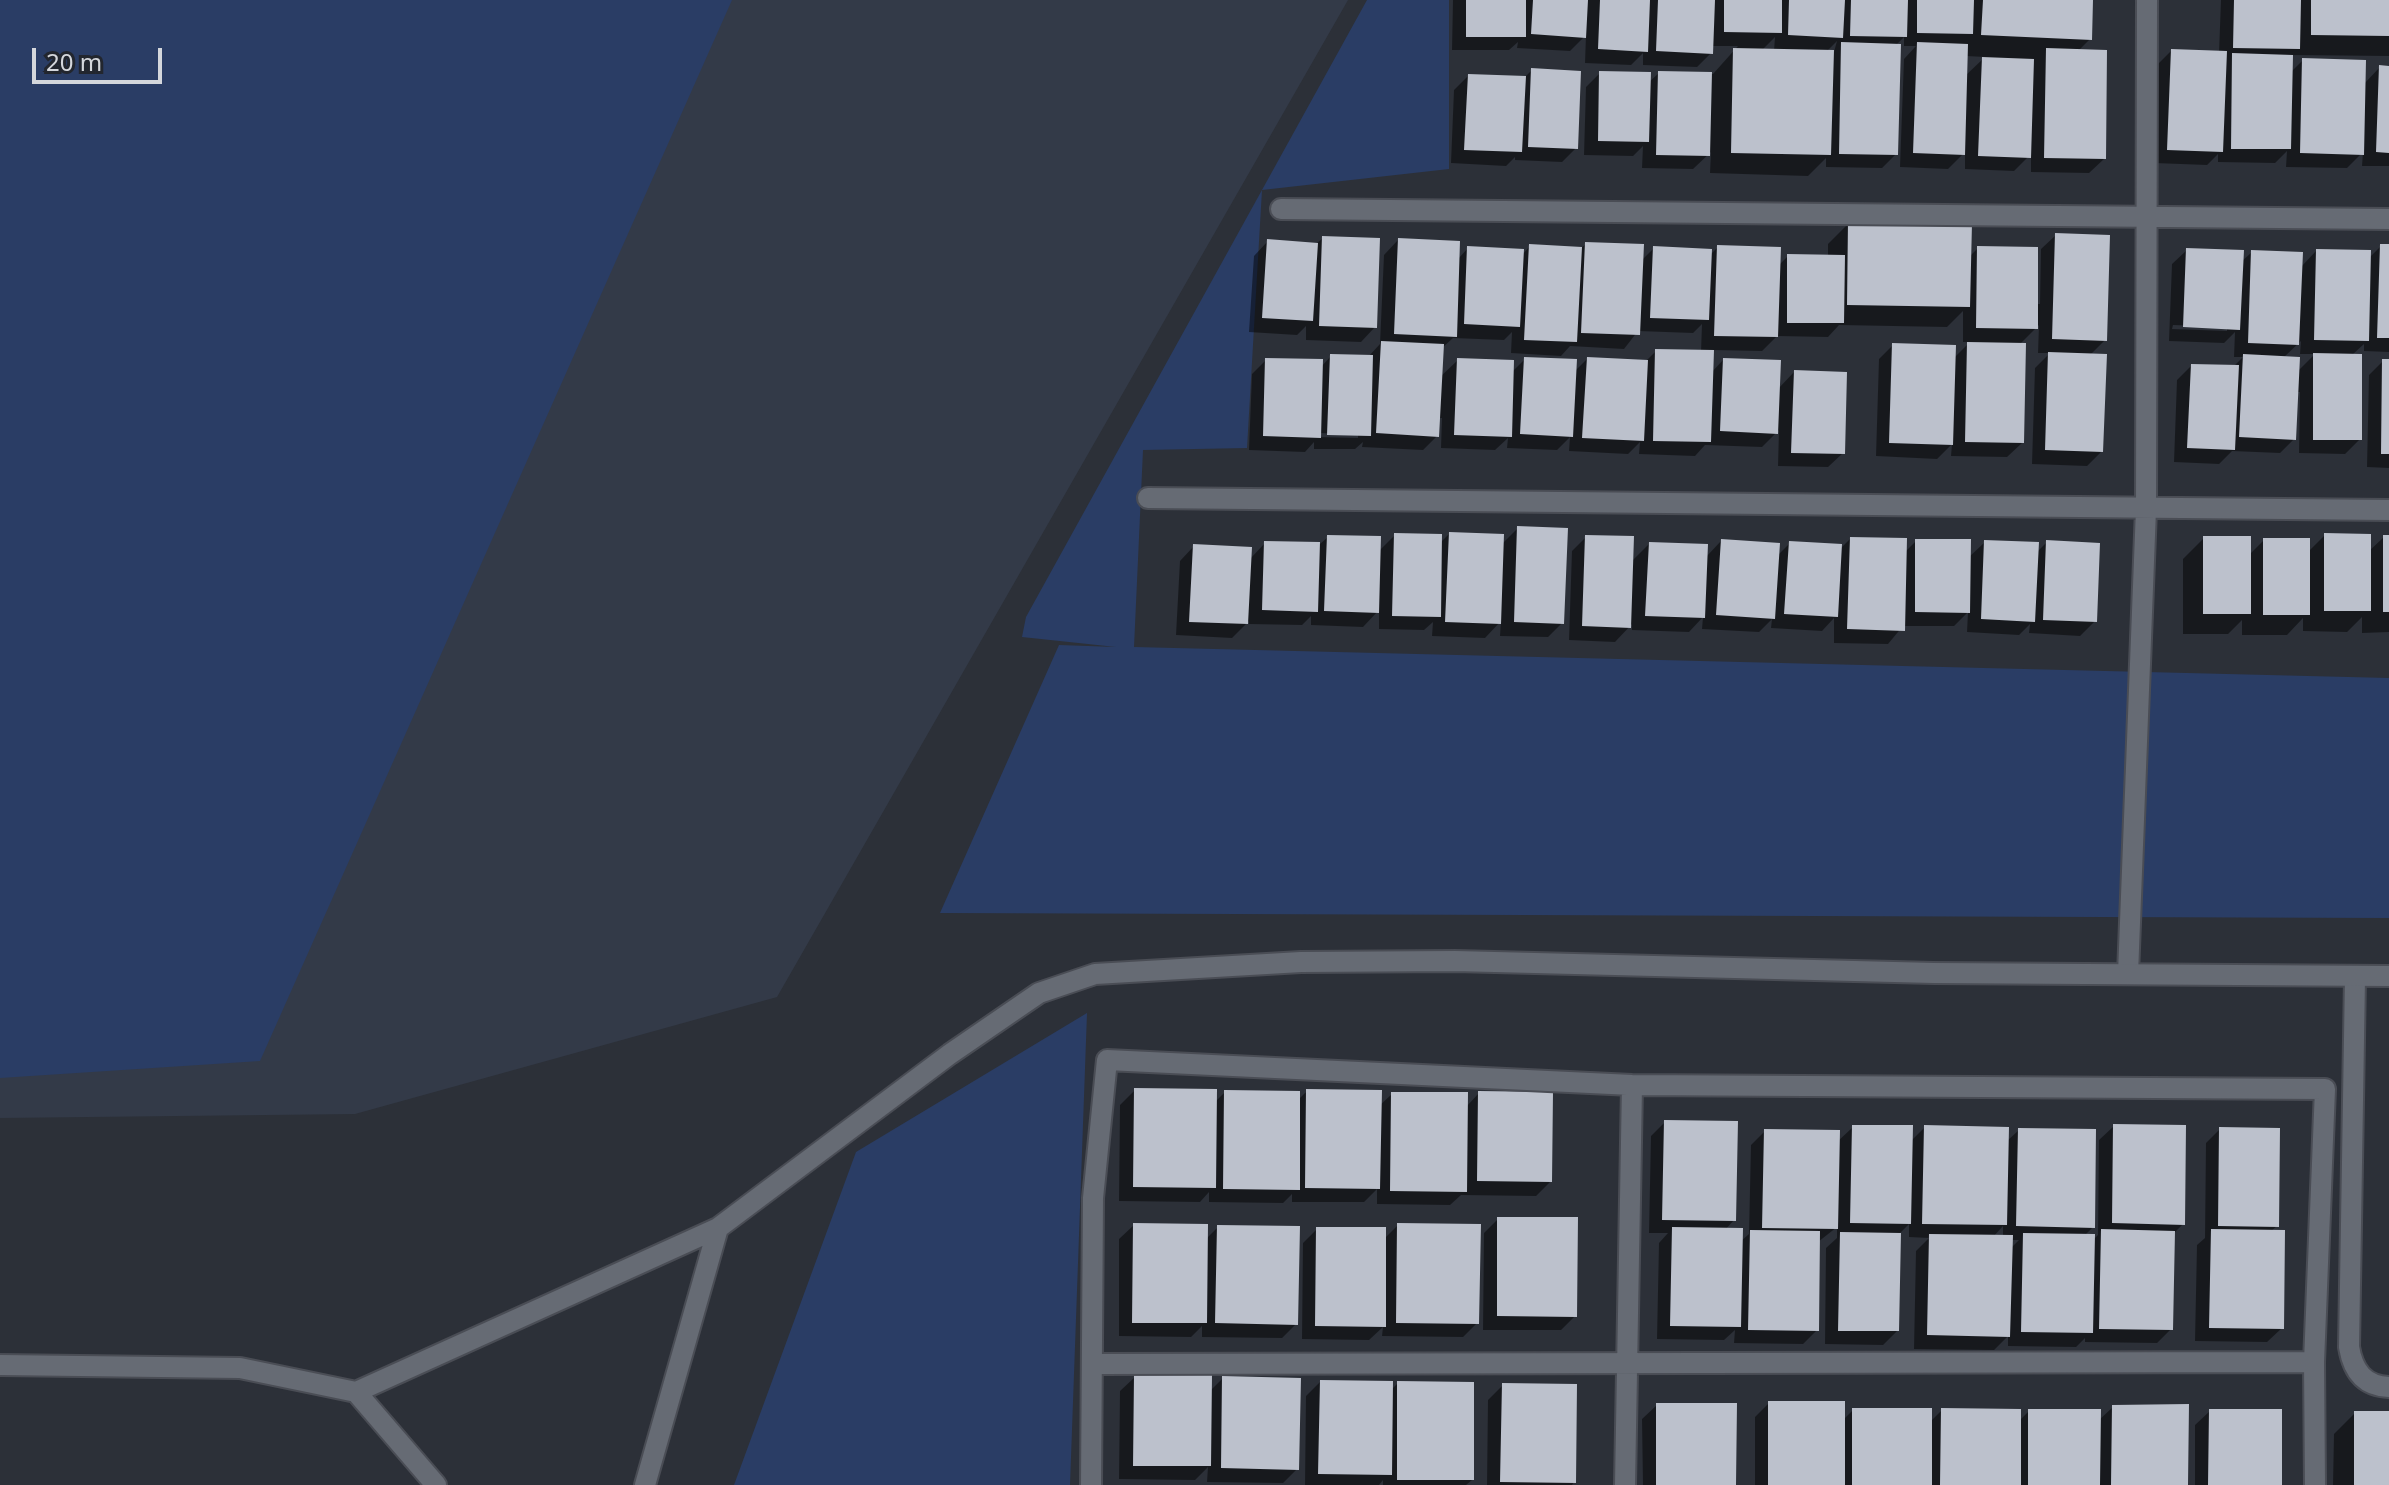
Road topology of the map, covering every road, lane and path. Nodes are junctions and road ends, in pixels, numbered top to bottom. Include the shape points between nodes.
1 (2147, 0) edge
2 (1281, 209) dead end
3 (2145, 218) junction
4 (2389, 219) edge
5 (1148, 498) dead end
6 (2146, 509) junction
7 (2389, 510) edge
8 (2128, 974) junction
9 (2389, 976) edge
10 (2355, 977) junction
11 (1632, 1085) junction
12 (718, 1228) junction
13 (2314, 1362) junction
14 (1626, 1363) junction
15 (1092, 1364) junction
16 (0, 1365) edge
17 (2389, 1387) edge
18 (356, 1392) junction
19 (436, 1485) edge
20 (645, 1485) edge
21 (1091, 1485) edge
22 (1625, 1485) edge
23 (2315, 1485) edge

1 - 3 street
2 - 3 street
3 - 4 street
3 - 6 street
5 - 6 street
6 - 7 street
6 - 8 street
8 - 10 street
8 - 12 street via 1455,961 1301,962 1095,974 1039,993
9 - 10 street
10 - 17 street via 2349,1347 2361,1376 2374,1386
11 - 13 street via 2325,1089
11 - 14 street
11 - 15 street via 1107,1060 1093,1198
12 - 18 street
12 - 20 street
13 - 14 street
13 - 23 street
14 - 15 street
14 - 22 street
15 - 21 street
16 - 18 street via 240,1368
18 - 19 street

